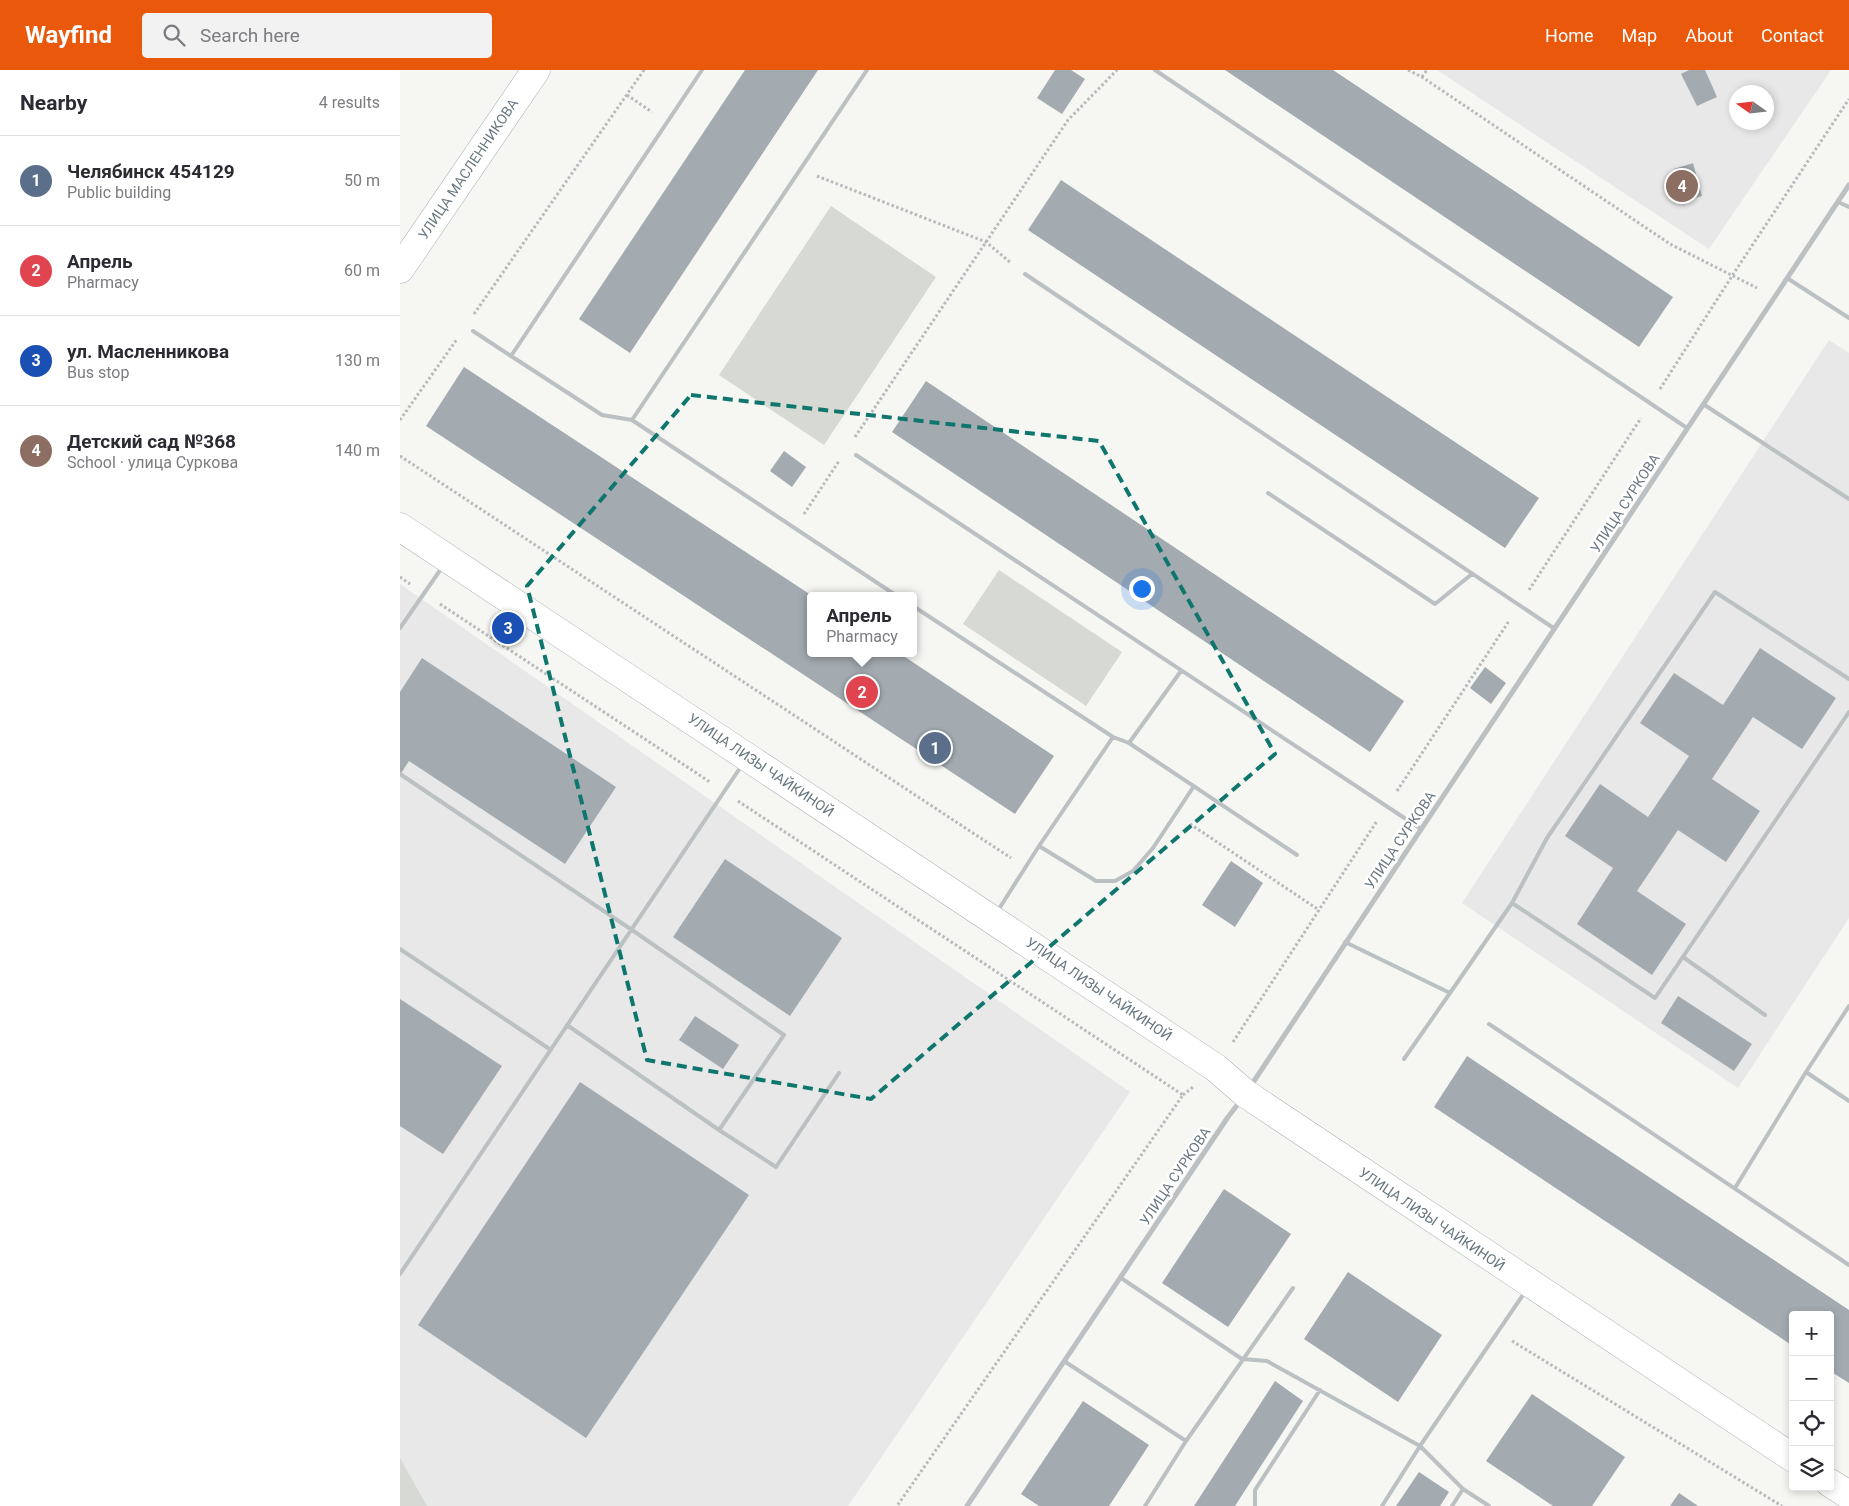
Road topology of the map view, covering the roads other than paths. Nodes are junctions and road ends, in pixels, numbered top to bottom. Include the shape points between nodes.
1 (536, 70) edge
2 (702, 70) edge
3 (868, 70) edge
4 (1155, 70) edge
5 (1849, 185) edge
6 (1838, 202) junction
7 (1849, 207) edge
8 (400, 268) edge
9 (1025, 274) road end
10 (1787, 278) junction
11 (1849, 318) edge
12 (473, 331) dead end
13 (511, 356) junction
14 (1704, 404) junction
15 (632, 420) junction
16 (1687, 428) junction
17 (856, 456) dead end
18 (1268, 493) dead end
19 (1849, 499) edge
20 (400, 526) edge
21 (448, 558) junction
22 (1472, 574) junction
23 (891, 592) edge
24 (917, 609) edge
25 (400, 628) edge
26 (1555, 629) junction
27 (1181, 670) junction
28 (1849, 679) edge
29 (1849, 712) edge
30 (1113, 737) junction
31 (1129, 743) junction
32 (748, 756) junction
33 (400, 774) edge
34 (1194, 786) junction
35 (1421, 829) junction
36 (1039, 846) junction
37 (1297, 855) dead end
38 (1512, 902) junction
39 (993, 919) junction
40 (632, 930) junction
41 (1345, 942) junction
42 (400, 949) edge
43 (1683, 957) junction
44 (1450, 994) junction
45 (1849, 1006) edge
46 (1765, 1015) dead end
47 (1489, 1024) dead end
48 (567, 1025) junction
49 (551, 1050) junction
50 (1404, 1059) dead end
51 (1806, 1072) junction
52 (839, 1073) dead end
53 (1246, 1094) junction
54 (1849, 1101) edge
55 (719, 1130) junction
56 (1735, 1188) junction
57 (1849, 1265) edge
58 (400, 1274) edge
59 (1121, 1278) junction
60 (1530, 1284) junction
61 (1293, 1288) dead end
62 (1242, 1359) junction
63 (1064, 1362) junction
64 (1320, 1390) junction
65 (1186, 1441) junction
66 (1420, 1446) junction
67 (1789, 1455) edge
68 (1834, 1486) edge
69 (1463, 1489) junction
70 (1849, 1495) edge
71 (968, 1506) edge
72 (1145, 1506) edge
73 (1255, 1506) edge
74 (1382, 1506) edge
75 (1452, 1506) edge
76 (1489, 1506) edge

1 - 8 street, УЛИЦА МАСЛЕННИКОВА
2 - 13 lane
3 - 15 lane
4 - 16 lane
5 - 6 street, УЛИЦА СУРКОВА
6 - 7 lane
6 - 10 street, УЛИЦА СУРКОВА
9 - 22 lane
10 - 11 lane
10 - 14 street, УЛИЦА СУРКОВА
12 - 13 lane
13 - 15 lane via 602,415
14 - 16 street, УЛИЦА СУРКОВА
14 - 19 lane
15 - 23 lane
16 - 26 street, УЛИЦА СУРКОВА
17 - 27 lane
18 - 22 lane via 1435,604
20 - 21 street, УЛИЦА ЛИЗЫ ЧАЙКИНОЙ
21 - 25 lane
21 - 32 street, УЛИЦА ЛИЗЫ ЧАЙКИНОЙ
22 - 26 lane
24 - 30 lane
26 - 35 street, УЛИЦА СУРКОВА
27 - 31 lane
27 - 35 lane
28 - 38 lane via 1715,592 1546,838
29 - 43 lane
30 - 31 lane
30 - 36 lane
31 - 34 lane
32 - 39 street, УЛИЦА ЛИЗЫ ЧАЙКИНОЙ
32 - 40 lane
33 - 40 lane
34 - 36 lane via 1134,871 1115,881 1096,881
34 - 37 lane
35 - 41 street, УЛИЦА СУРКОВА
36 - 39 lane
38 - 43 lane via 1655,998
38 - 44 lane
39 - 53 street, УЛИЦА ЛИЗЫ ЧАЙКИНОЙ via 1216,1068
40 - 48 lane
40 - 55 lane via 784,1035
41 - 44 lane
41 - 53 street, УЛИЦА СУРКОВА
42 - 49 lane
43 - 46 lane
44 - 50 lane
45 - 51 lane
47 - 56 lane
48 - 49 lane
48 - 55 lane
49 - 58 lane
51 - 54 lane
51 - 56 lane
52 - 55 lane via 776,1167
53 - 59 street, УЛИЦА СУРКОВА via 1228,1116
53 - 60 street, УЛИЦА ЛИЗЫ ЧАЙКИНОЙ
56 - 57 lane
59 - 62 lane
59 - 63 street, УЛИЦА СУРКОВА
60 - 66 lane
60 - 67 street, УЛИЦА ЛИЗЫ ЧАЙКИНОЙ
61 - 62 lane
62 - 64 lane via 1267,1361
62 - 65 lane
63 - 65 lane
63 - 71 street, УЛИЦА СУРКОВА
64 - 66 lane
64 - 73 lane via 1255,1490
65 - 72 lane
66 - 69 lane
66 - 74 lane
68 - 70 street
69 - 75 lane
69 - 76 lane

